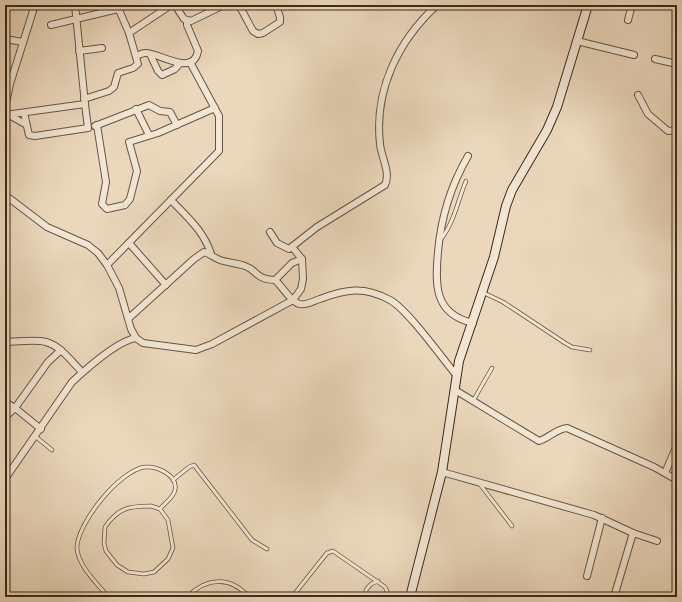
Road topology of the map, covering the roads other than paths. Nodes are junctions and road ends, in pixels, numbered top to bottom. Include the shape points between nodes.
1 (10, 5) edge
2 (43, 5) edge
3 (75, 5) edge
4 (171, 5) edge
5 (175, 5) edge
6 (224, 5) edge
7 (239, 5) edge
8 (276, 5) edge
9 (437, 5) edge
10 (588, 5) edge
11 (632, 5) edge
12 (5, 6) edge
13 (32, 6) edge
14 (117, 7) edge
15 (77, 19) junction
16 (628, 20) dead end
17 (188, 21) junction
18 (51, 25) dead end
19 (129, 33) junction
20 (5, 39) edge
21 (23, 42) junction
22 (577, 42) junction
23 (102, 48) dead end
24 (79, 51) junction
25 (150, 54) junction
26 (634, 54) dead end
27 (136, 56) junction
28 (655, 59) dead end
29 (190, 62) junction
30 (180, 64) junction
31 (677, 64) edge
32 (7, 86) edge
33 (638, 95) dead end
34 (85, 102) junction
35 (5, 108) edge
36 (215, 108) junction
37 (136, 109) junction
38 (24, 113) junction
39 (7, 115) edge
40 (25, 124) junction
41 (97, 125) junction
42 (177, 125) junction
43 (88, 128) junction
44 (677, 130) edge
45 (149, 135) junction
46 (468, 156) dead end
47 (466, 181) dead end
48 (5, 195) edge
49 (171, 200) junction
50 (270, 232) dead end
51 (439, 242) junction
52 (129, 243) junction
53 (292, 247) junction
54 (211, 254) junction
55 (302, 259) junction
56 (107, 265) junction
57 (275, 280) junction
58 (166, 285) junction
59 (482, 292) junction
60 (293, 300) junction
61 (129, 318) junction
62 (473, 323) junction
63 (136, 338) junction
64 (5, 342) edge
65 (61, 350) junction
66 (590, 350) dead end
67 (492, 368) dead end
68 (82, 372) junction
69 (457, 376) junction
70 (455, 390) junction
71 (472, 401) junction
72 (5, 402) edge
73 (15, 408) junction
74 (5, 417) edge
75 (41, 428) junction
76 (36, 436) junction
77 (677, 445) edge
78 (52, 450) dead end
79 (442, 472) junction
80 (665, 473) junction
81 (5, 479) edge
82 (173, 480) junction
83 (677, 480) edge
84 (478, 482) junction
85 (160, 508) junction
86 (602, 518) junction
87 (512, 526) dead end
88 (634, 533) junction
89 (657, 542) dead end
90 (267, 549) dead end
91 (587, 576) dead end
92 (378, 581) junction
93 (108, 597) edge
94 (187, 597) edge
95 (250, 597) edge
96 (292, 597) edge
97 (366, 597) edge
98 (386, 597) edge
99 (410, 597) edge
100 (614, 597) edge

1 - 12 street
2 - 13 street
3 - 15 street
4 - 19 street
5 - 17 street
6 - 17 street
7 - 8 street via 253,31 258,34 280,22
9 - 53 street via 413,32 392,66 385,83 377,123 387,174 385,185 317,227
10 - 22 street
11 - 16 street
13 - 21 street via 33,11
14 - 15 street
14 - 19 street
15 - 18 street
15 - 24 street
17 - 29 street via 187,26 198,51
19 - 27 street
20 - 21 street
21 - 32 street
22 - 26 street
22 - 59 street via 550,124 512,190
23 - 24 street
24 - 34 street
25 - 27 street
25 - 30 street
25 - 30 street via 162,74 175,70
27 - 34 street via 138,64 118,73 114,87
28 - 31 street
29 - 30 street
29 - 36 street
32 - 35 street
33 - 44 street via 648,114 668,132
34 - 38 street
34 - 43 street
36 - 42 street
36 - 49 street via 220,122 219,151
37 - 41 street
37 - 42 street via 149,105 160,111 167,111 172,114
37 - 45 street
38 - 39 street
38 - 40 street
39 - 40 street
40 - 43 street via 29,135 36,136
41 - 43 street
41 - 45 street via 106,182 102,204 107,208 128,203 137,171 129,142
42 - 45 street
46 - 51 street via 452,188
47 - 51 lane via 449,227
48 - 56 street via 48,227 88,245
49 - 52 street
49 - 54 street via 196,226 206,240
50 - 53 street via 280,247
51 - 62 street via 437,291 454,316
52 - 56 street
52 - 58 street
53 - 55 street
54 - 57 street via 221,260 245,266 265,280
54 - 58 street via 204,252
55 - 57 street via 292,263
55 - 60 street via 301,289
56 - 61 street via 119,288
57 - 60 street
58 - 61 street
59 - 62 street
59 - 66 lane via 503,302 572,347
60 - 63 street via 196,350 143,343
60 - 69 street via 303,304 336,293 361,289 389,299 405,312
61 - 63 street
62 - 69 street
63 - 68 street via 126,339
64 - 65 street via 44,341
65 - 68 street
65 - 73 street via 48,362
67 - 71 lane
68 - 75 street via 72,382
69 - 70 street
70 - 71 street
70 - 79 street
71 - 80 street via 539,441 559,429 567,428
72 - 73 street
73 - 74 street
73 - 75 street
75 - 76 street
76 - 78 lane
76 - 81 street
77 - 80 street
79 - 84 street
79 - 99 street
80 - 83 street
82 - 85 lane via 176,484 175,492
82 - 90 lane via 194,465 252,540
82 - 93 lane via 160,469 145,467 128,474 101,499 85,524 77,548 80,560
84 - 86 street
84 - 87 lane
85 - 85 lane via 170,528 173,548 171,553 154,572 149,574 123,570 106,551 105,527 128,507
86 - 88 street
86 - 91 street
88 - 89 street
88 - 100 street
92 - 96 lane via 330,551
92 - 97 lane via 366,590
92 - 98 lane via 387,591
94 - 95 lane via 203,586 219,581 233,584

